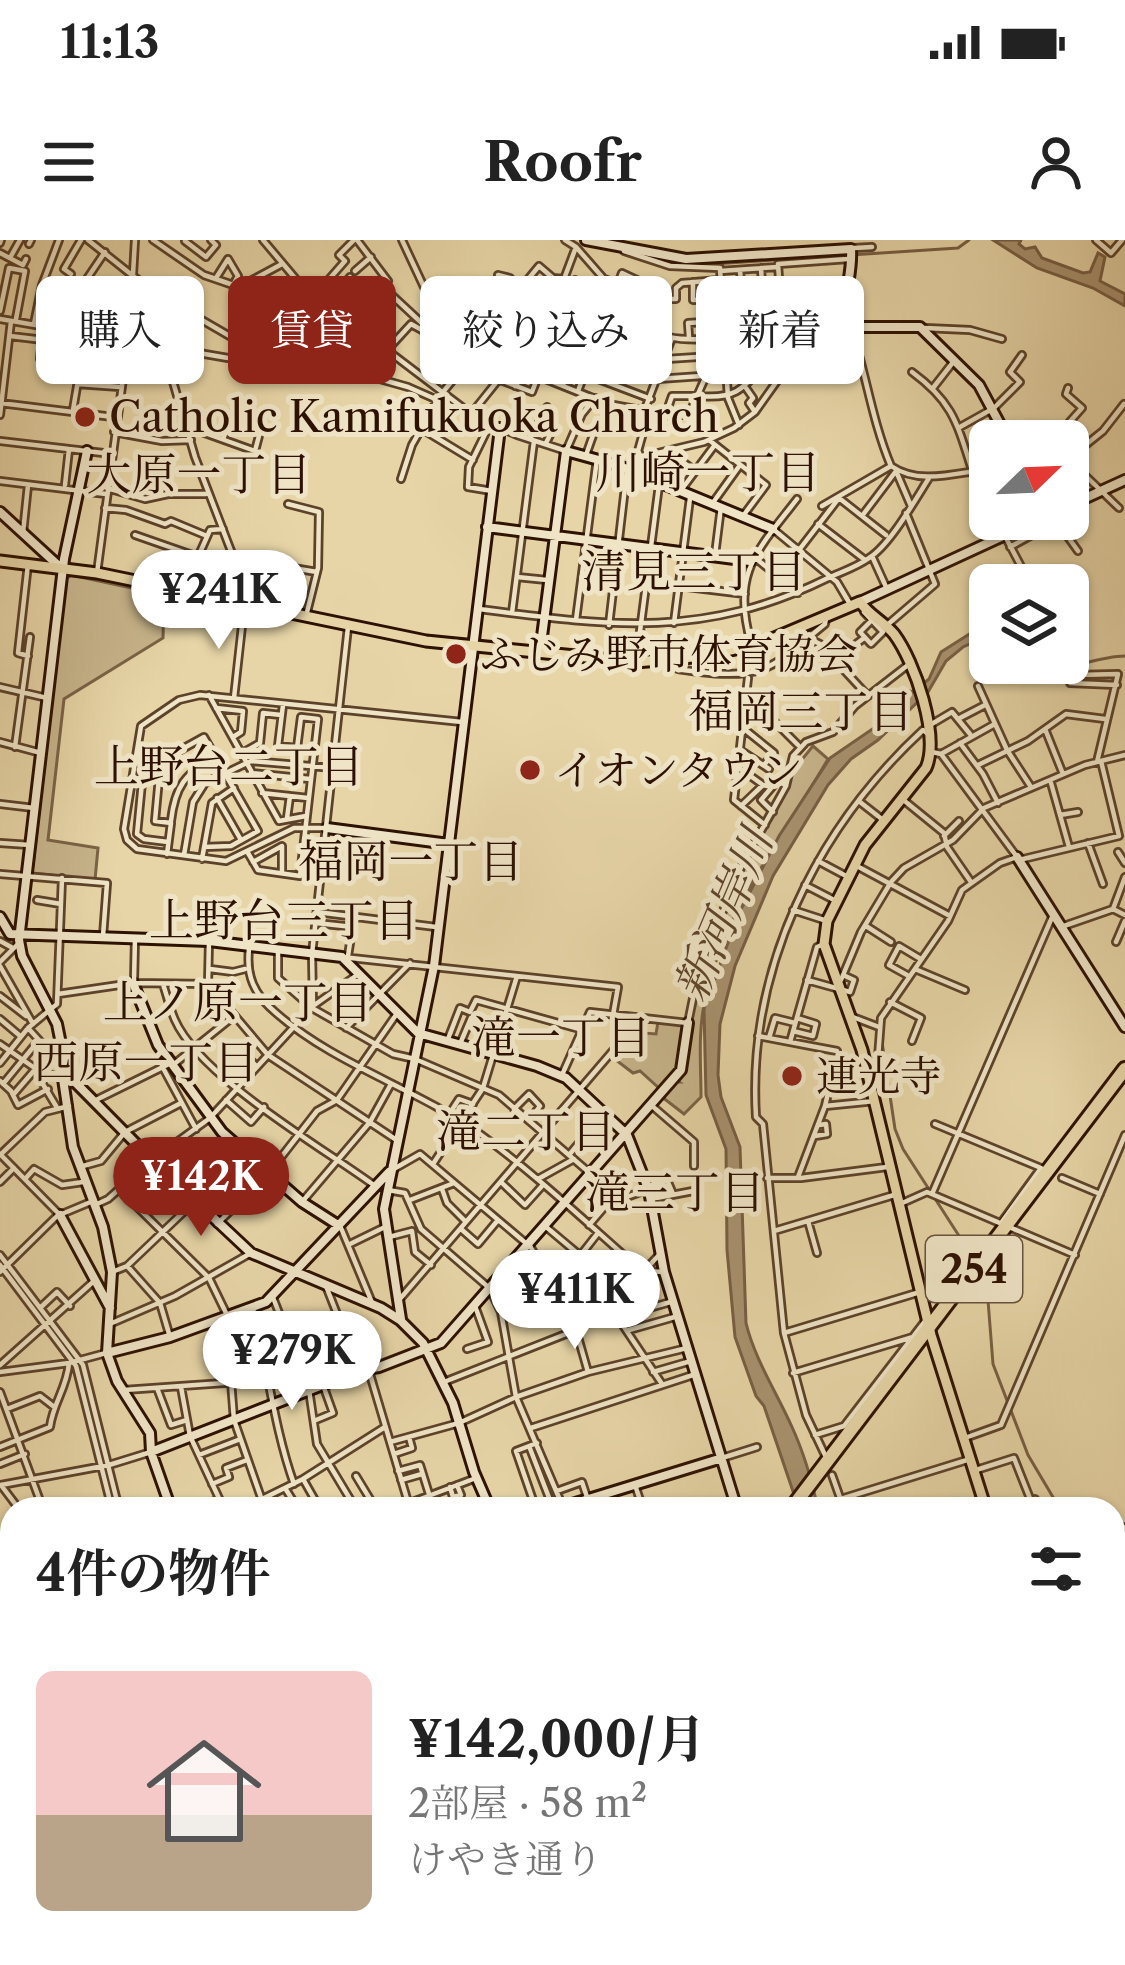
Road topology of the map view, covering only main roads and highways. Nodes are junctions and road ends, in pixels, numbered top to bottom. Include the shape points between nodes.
1 (0, 561) edge
2 (1125, 1070) edge
3 (1125, 1080) edge
4 (1007, 1225) junction
5 (929, 1327) junction
6 (804, 1497) edge
7 (982, 1497) edge

1 - 5 main road via 97,573 348,626 636,662 751,646 859,606 886,626 909,665 936,753 855,865 826,921 824,944 868,1071
2 - 4 highway, 254
3 - 4 highway, 254
4 - 5 highway, 254
5 - 6 highway, 254
5 - 7 main road

